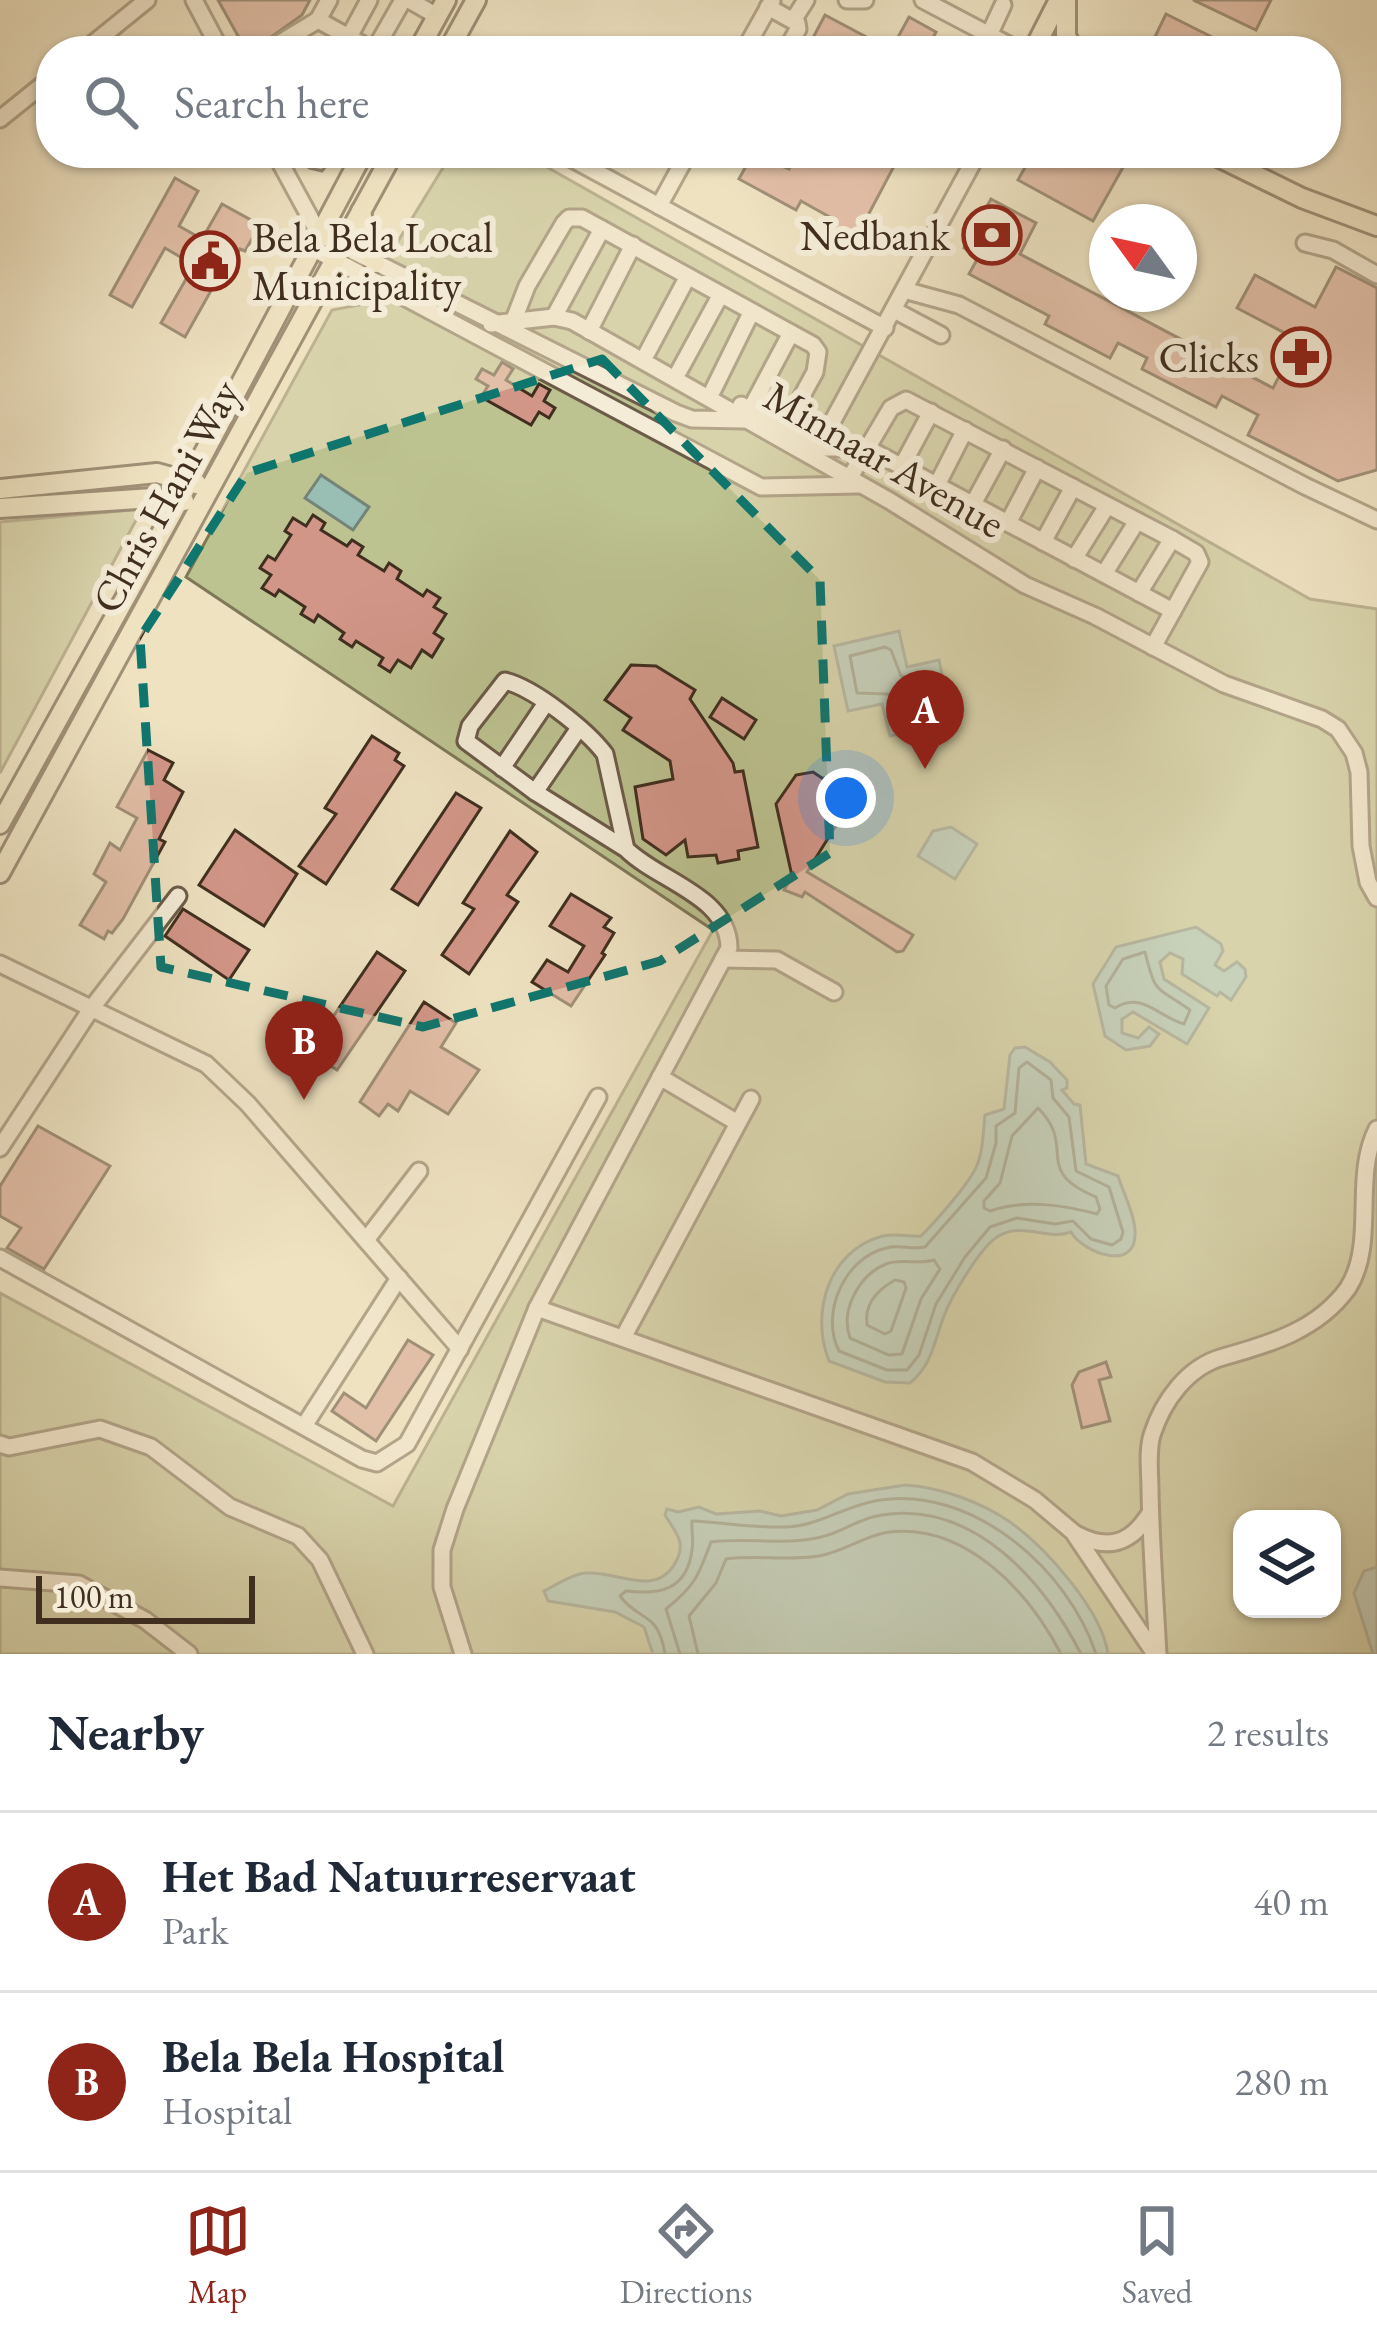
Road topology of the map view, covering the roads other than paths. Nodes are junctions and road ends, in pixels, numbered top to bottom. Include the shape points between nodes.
1 (147, 0) edge
2 (194, 0) edge
3 (329, 0) edge
4 (369, 0) edge
5 (406, 0) edge
6 (476, 0) edge
7 (806, 0) edge
8 (847, 0) edge
9 (866, 0) edge
10 (923, 0) edge
11 (1063, 0) edge
12 (770, 3) edge
13 (1003, 4) dead end
14 (442, 8) edge
15 (794, 19) junction
16 (318, 20) junction
17 (988, 35) joint
18 (103, 36) edge
19 (213, 36) edge
20 (292, 36) edge
21 (347, 36) edge
22 (350, 36) edge
23 (383, 36) edge
24 (426, 36) edge
25 (456, 36) edge
26 (752, 36) edge
27 (794, 36) edge
28 (1042, 36) edge
29 (1066, 36) edge
30 (36, 90) edge
31 (0, 119) edge
32 (282, 168) edge
33 (355, 168) edge
34 (385, 168) edge
35 (589, 168) edge
36 (680, 168) edge
37 (970, 168) edge
38 (1241, 168) edge
39 (659, 206) junction
40 (362, 211) junction
41 (1377, 226) edge
42 (602, 229) junction
43 (315, 241) junction
44 (1305, 244) dead end
45 (633, 245) junction
46 (338, 253) junction
47 (375, 263) junction
48 (1377, 275) edge
49 (687, 278) junction
50 (904, 290) junction
51 (720, 296) junction
52 (894, 310) junction
53 (752, 313) junction
54 (554, 317) junction
55 (513, 322) junction
56 (491, 324) junction
57 (591, 327) junction
58 (884, 328) junction
59 (791, 332) junction
60 (941, 335) dead end
61 (646, 352) junction
62 (680, 370) junction
63 (712, 390) junction
64 (931, 412) junction
65 (748, 416) junction
66 (784, 429) junction
67 (965, 430) junction
68 (819, 446) junction
69 (867, 448) junction
70 (1003, 449) junction
71 (902, 466) junction
72 (1037, 468) junction
73 (189, 481) junction
74 (856, 482) junction
75 (937, 485) junction
76 (1073, 487) junction
77 (0, 489) edge
78 (205, 498) junction
79 (179, 500) junction
80 (973, 504) junction
81 (1107, 506) junction
82 (0, 508) edge
83 (1377, 520) edge
84 (1137, 521) junction
85 (1008, 523) junction
86 (1172, 539) junction
87 (1043, 542) junction
88 (1074, 559) junction
89 (1104, 574) junction
90 (1139, 593) junction
91 (1173, 611) junction
92 (1153, 647) junction
93 (90, 659) junction
94 (111, 670) junction
95 (546, 703) junction
96 (579, 728) junction
97 (502, 768) junction
98 (535, 793) junction
99 (0, 824) edge
100 (626, 849) junction
101 (0, 873) edge
102 (178, 896) dead end
103 (1377, 898) edge
104 (723, 959) junction
105 (0, 964) edge
106 (834, 992) dead end
107 (91, 1009) junction
108 (660, 1077) junction
109 (598, 1097) dead end
110 (751, 1099) dead end
111 (736, 1122) junction
112 (1377, 1129) edge
113 (0, 1148) edge
114 (419, 1171) dead end
115 (366, 1240) junction
116 (0, 1258) edge
117 (399, 1278) junction
118 (537, 1308) junction
119 (623, 1338) junction
120 (460, 1348) junction
121 (304, 1426) junction
122 (0, 1444) edge
123 (1151, 1511) junction
124 (1073, 1532) junction
125 (0, 1578) edge
126 (189, 1654) edge
127 (365, 1654) edge
128 (463, 1654) edge
129 (1156, 1654) edge

1 - 18 street
2 - 19 street
3 - 16 street
4 - 22 street
5 - 14 street
5 - 23 street
6 - 25 main road
7 - 15 street
8 - 9 street
10 - 17 street
11 - 28 main road
11 - 29 main road
12 - 15 street
12 - 26 street
13 - 17 street
14 - 24 main road
15 - 27 street
16 - 20 street
16 - 21 street
30 - 31 street
32 - 43 street
33 - 43 main road, Chris Hani Way
34 - 40 main road, Chris Hani Way
35 - 39 street
36 - 39 street
37 - 50 street
38 - 41 main road
39 - 58 street
40 - 46 main road, Chris Hani Way
40 - 47 main road
42 - 45 street
42 - 54 street
42 - 55 street via 575,216 564,223
43 - 46 street
43 - 73 main road, Chris Hani Way
44 - 48 street
45 - 49 street
45 - 57 street
46 - 47 street
46 - 74 street via 761,487
46 - 78 main road, Chris Hani Way
47 - 56 street
49 - 51 street
49 - 61 street
50 - 52 street
50 - 83 street via 959,304
51 - 53 street
51 - 62 street
52 - 58 street
52 - 60 street
53 - 59 street
53 - 63 street
54 - 55 street, Minnaar Avenue
54 - 57 street, Minnaar Avenue
55 - 56 street, Minnaar Avenue
56 - 65 street via 692,419
57 - 61 street
57 - 65 street, Minnaar Avenue
58 - 68 street
59 - 65 street
59 - 66 street via 818,352
61 - 62 street
62 - 63 street
63 - 65 street
64 - 67 street
64 - 69 street via 899,401
64 - 71 street
65 - 66 street
65 - 74 street, Minnaar Avenue
66 - 68 street
67 - 70 street
67 - 75 street
68 - 69 street
69 - 71 street
69 - 74 street
70 - 72 street
70 - 80 street
71 - 75 street
72 - 76 street
72 - 85 street
73 - 77 main road via 157,473
73 - 78 main road
73 - 79 main road, Chris Hani Way
74 - 92 street, Minnaar Avenue via 1025,585
75 - 80 street
76 - 81 street
76 - 87 street
78 - 79 main road
78 - 94 main road, Chris Hani Way
79 - 82 main road
79 - 93 main road, Chris Hani Way
80 - 85 street
81 - 84 street
81 - 88 street
84 - 86 street
84 - 89 street
85 - 87 street
86 - 90 street
86 - 91 street via 1199,562
87 - 88 street
88 - 89 street
89 - 90 street
90 - 91 street
91 - 92 street
92 - 103 street, Minnaar Avenue via 1337,729 1359,772 1361,846
93 - 94 main road
93 - 99 main road, Chris Hani Way
94 - 101 main road, Chris Hani Way
95 - 96 street
95 - 97 street
95 - 97 street via 505,681 470,726 466,741
96 - 98 street
96 - 100 street via 605,754
97 - 98 street
98 - 100 street
100 - 104 street via 717,912 729,931
102 - 107 street
104 - 106 street via 777,960
104 - 108 street
105 - 107 street
107 - 113 street
107 - 115 street via 206,1064
108 - 111 street
108 - 118 street
109 - 120 street
110 - 111 street
111 - 119 street
112 - 123 street via 1366,1156 1359,1266 1346,1291 1303,1328 1209,1361 1172,1393 1151,1437
114 - 115 street
115 - 117 street
116 - 121 street
117 - 120 street
117 - 121 street
118 - 119 street
118 - 128 street via 442,1550 442,1587
119 - 124 street via 972,1462
120 - 121 street via 392,1457 362,1459
122 - 127 street via 100,1430 151,1447 230,1507 298,1536 320,1560
123 - 124 street via 1139,1531 1112,1545
123 - 129 street
124 - 129 street
125 - 126 street via 79,1584

